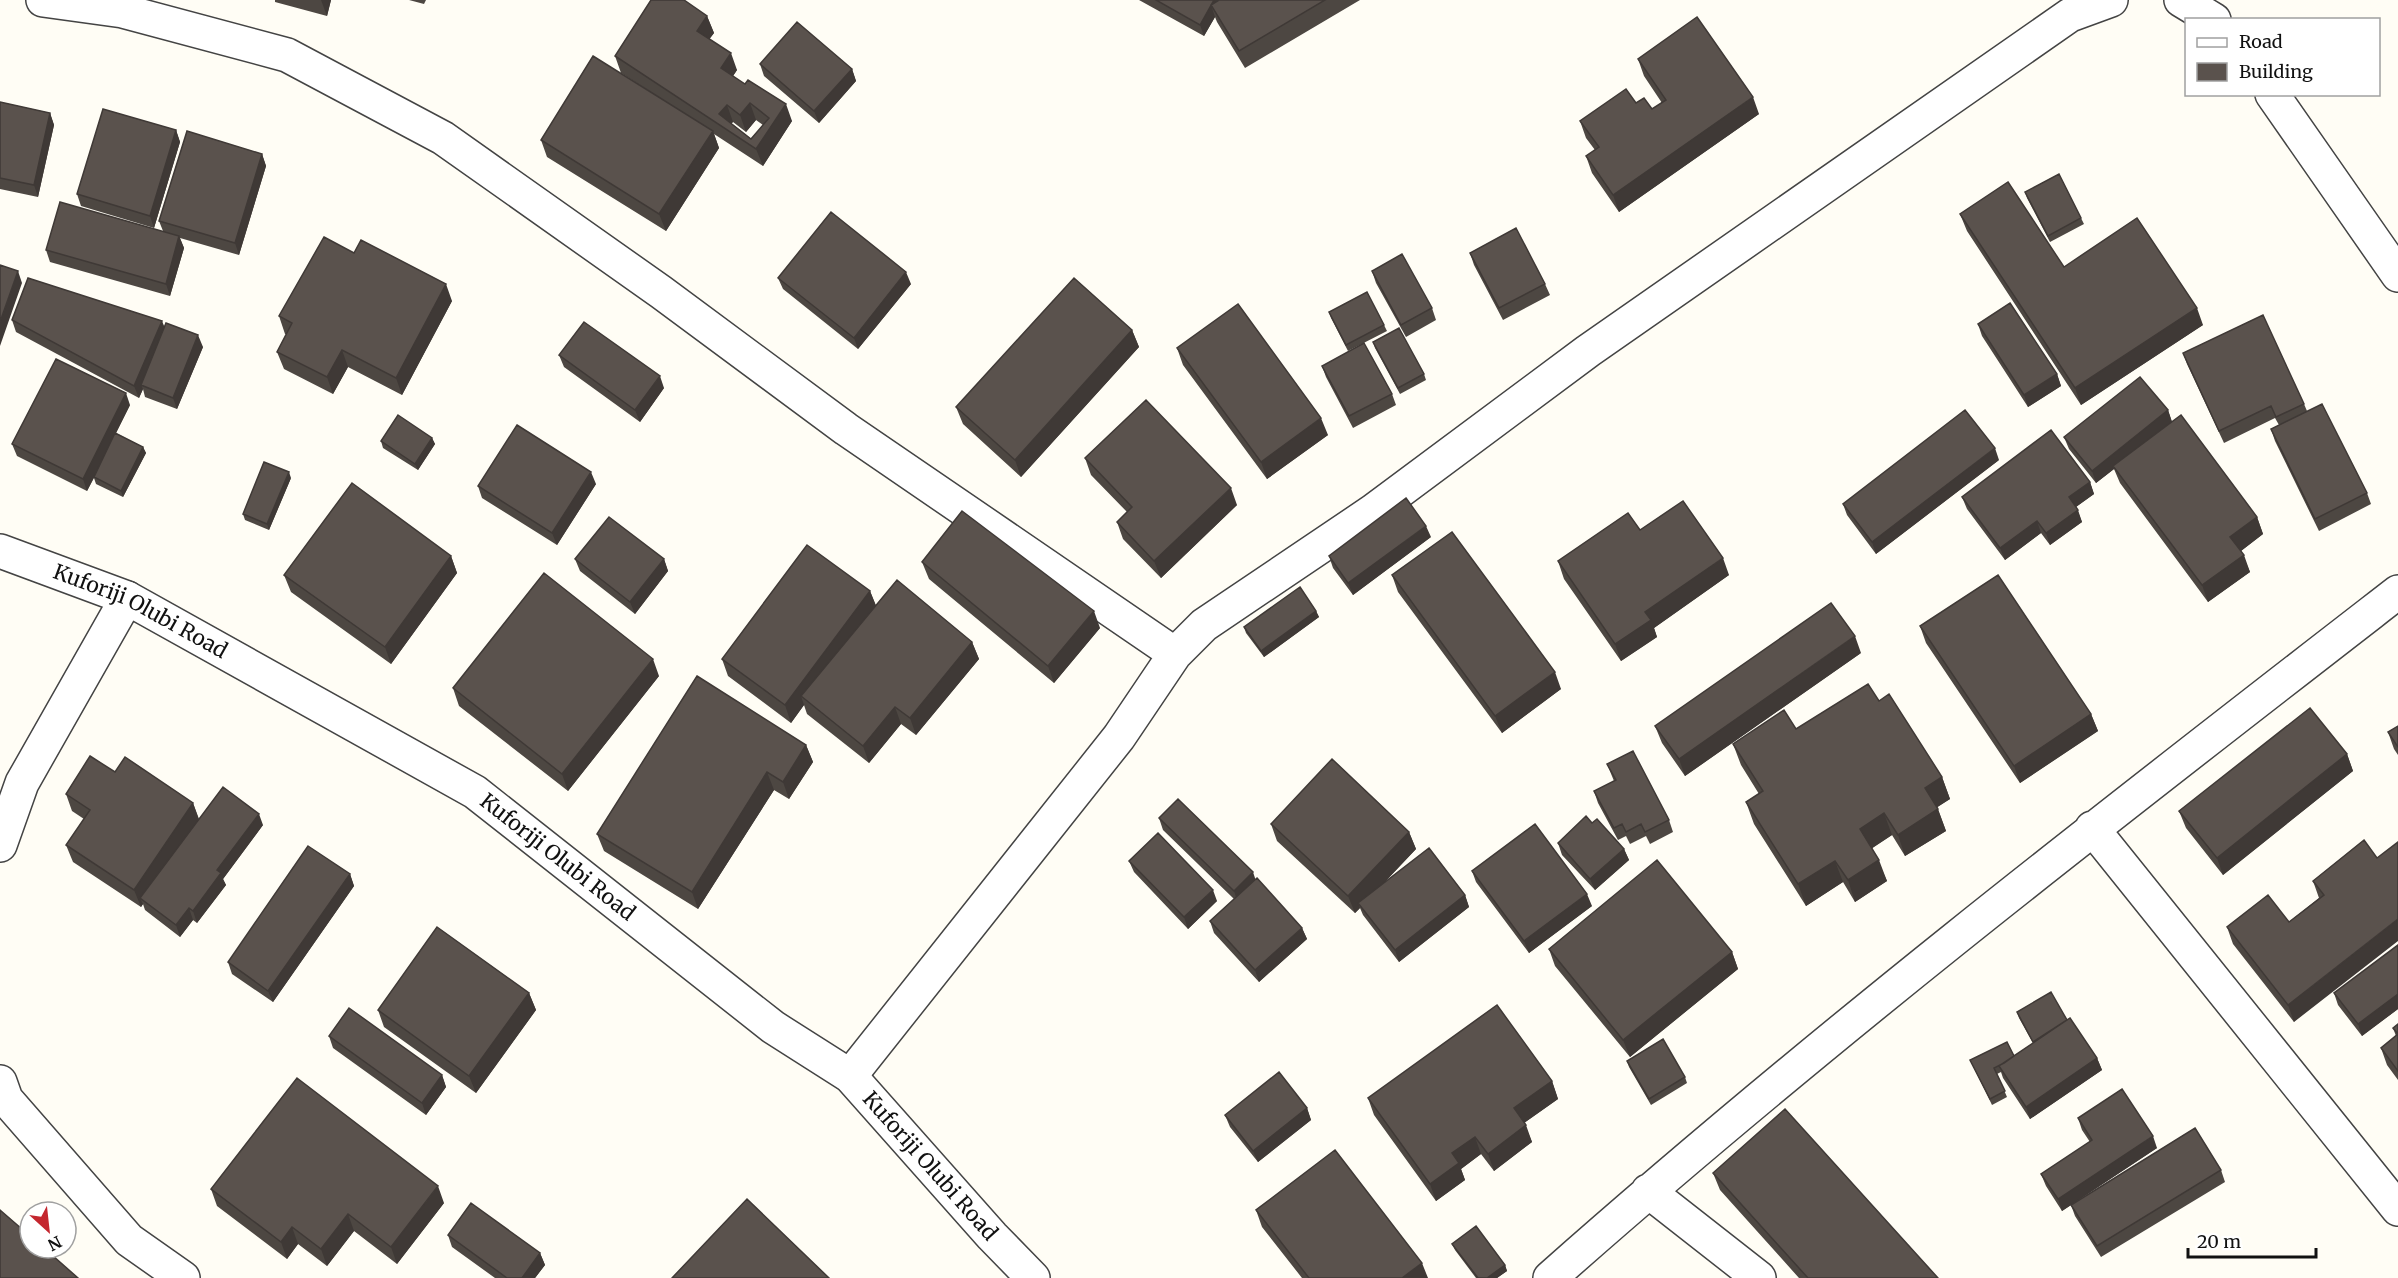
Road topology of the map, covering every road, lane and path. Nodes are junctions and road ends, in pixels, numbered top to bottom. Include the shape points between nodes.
1 (43, 0) edge
2 (2111, 0) edge
3 (2181, 0) edge
4 (2211, 18) edge
5 (2273, 96) edge
6 (2398, 275) edge
7 (0, 551) edge
8 (2398, 592) edge
9 (127, 598) junction
10 (1174, 654) junction
11 (2092, 828) junction
12 (0, 845) edge
13 (850, 1076) junction
14 (0, 1082) edge
15 (1648, 1191) junction
16 (2398, 1209) edge
17 (183, 1278) edge
18 (1033, 1278) edge
19 (1550, 1278) edge
20 (1759, 1278) edge

1 - 10 street via 123,11 287,55 442,138 661,292 846,429
2 - 10 street via 2070,15 1588,351 1373,511 1204,625
3 - 4 street
5 - 6 street
7 - 9 street, Kuforiji Olubi Road
8 - 11 street
9 - 12 street via 22,783
9 - 13 street, Kuforiji Olubi Road via 475,792 773,1028
10 - 13 street via 1119,737
11 - 15 street
11 - 16 street
13 - 18 street, Kuforiji Olubi Road
14 - 17 street via 6,1100 129,1240
15 - 19 street
15 - 20 street

